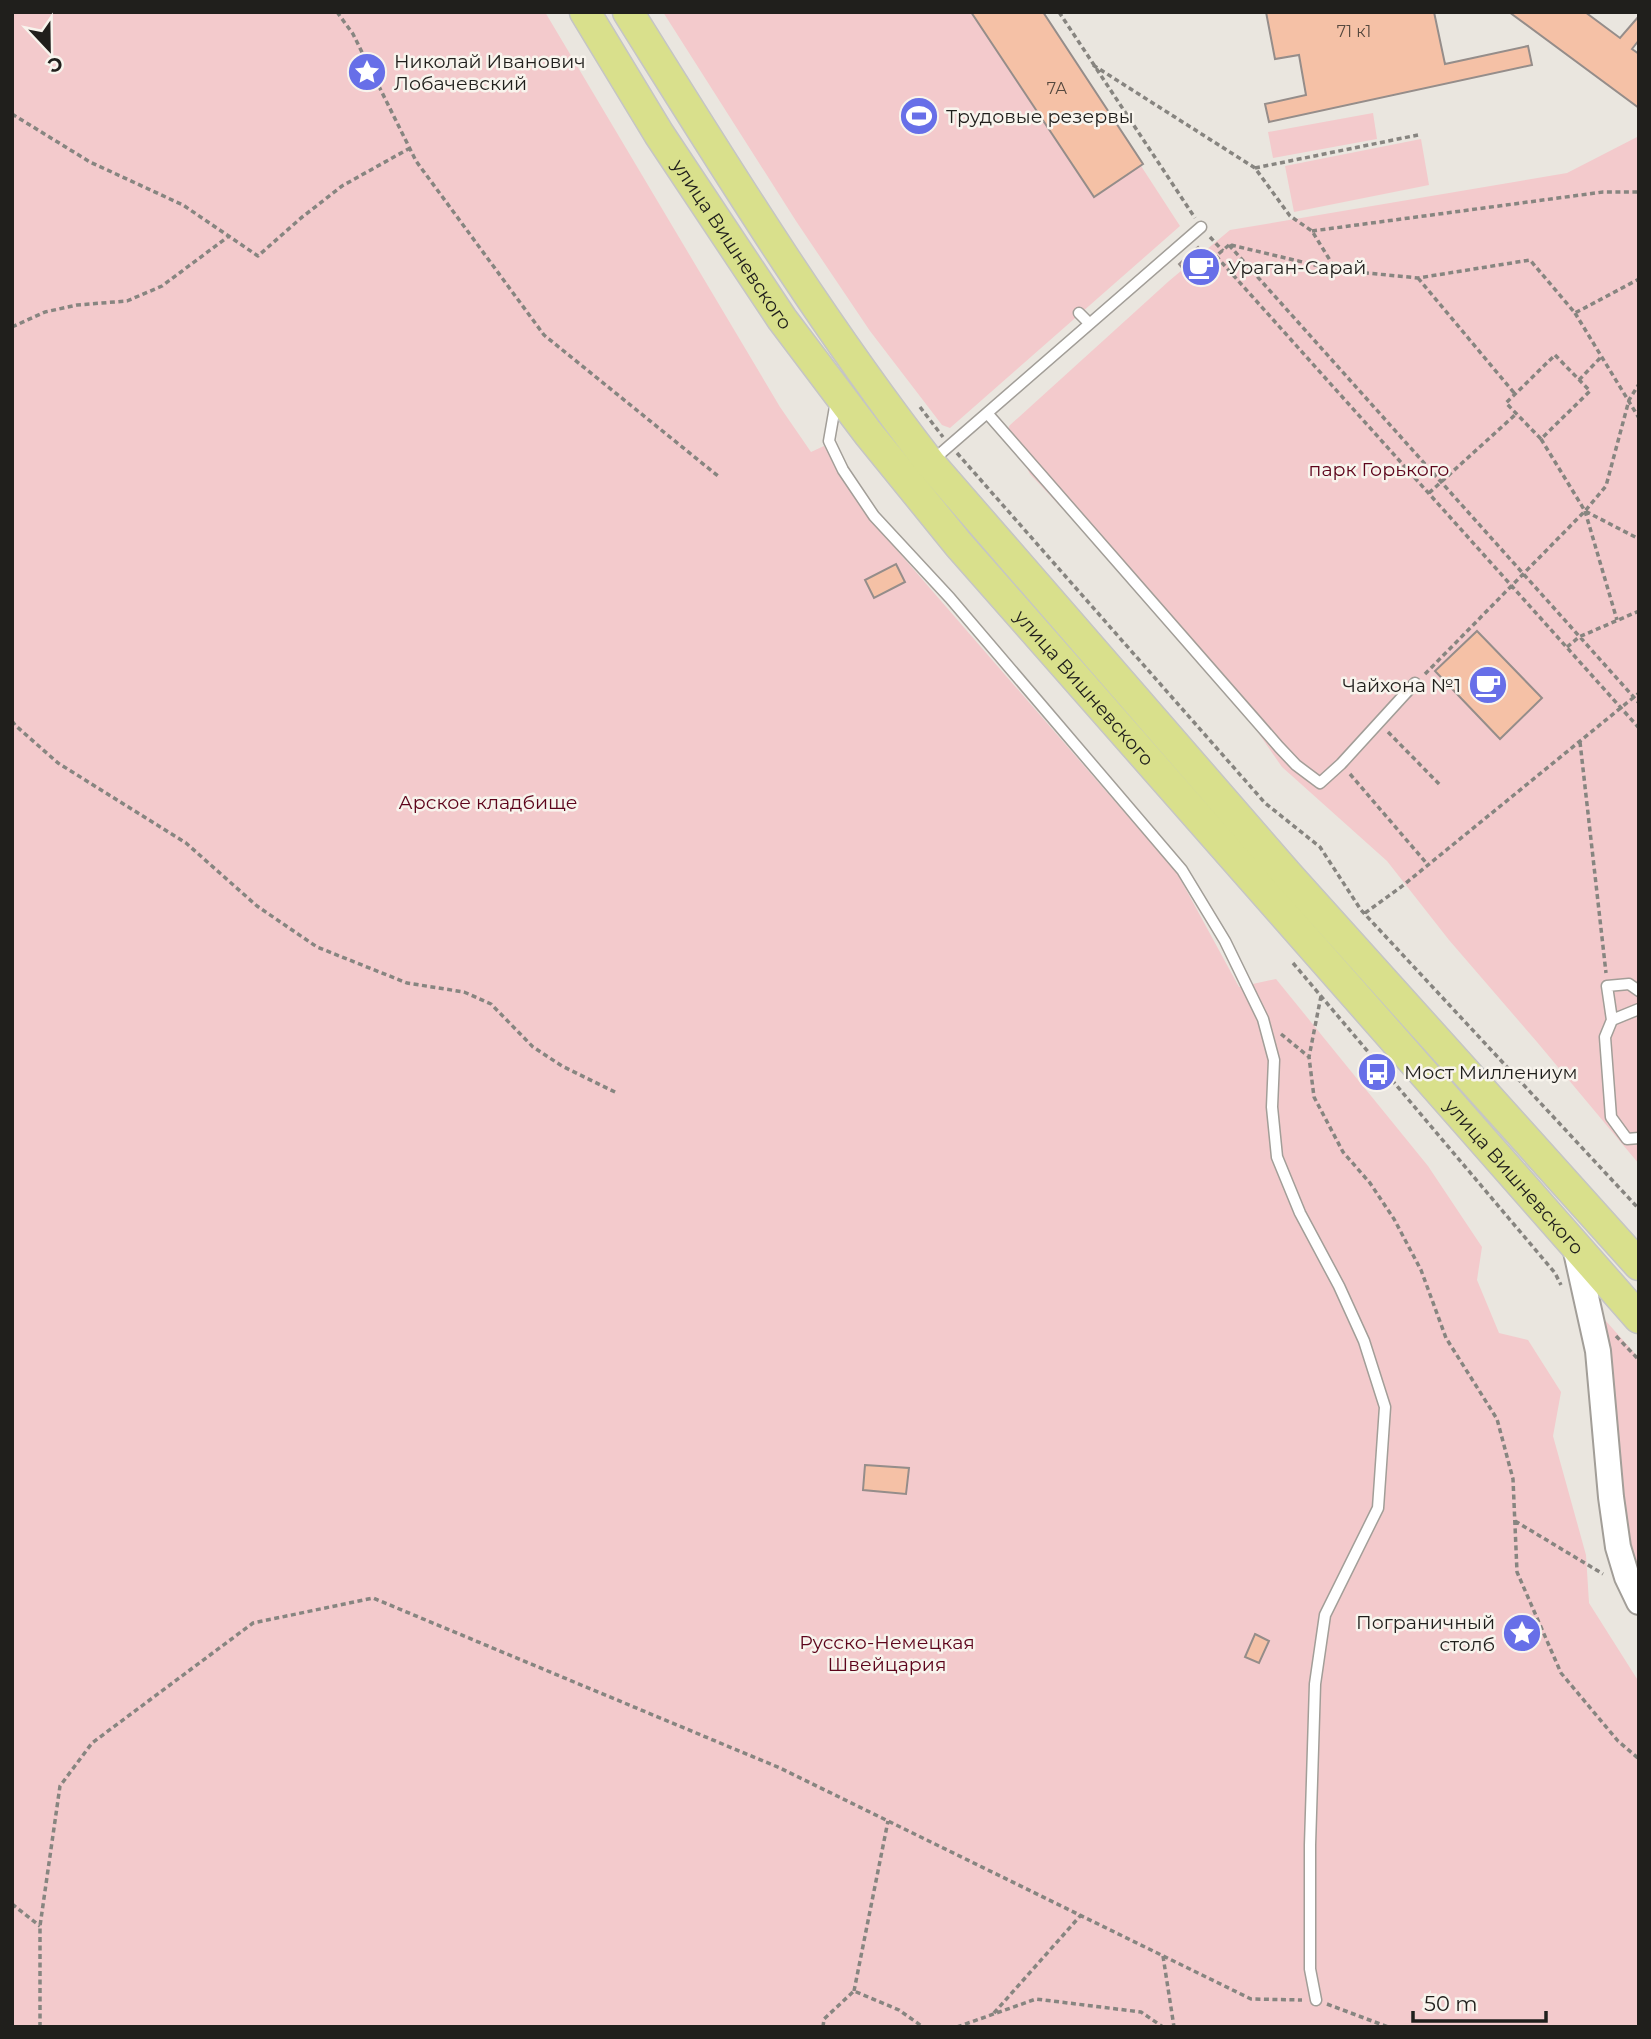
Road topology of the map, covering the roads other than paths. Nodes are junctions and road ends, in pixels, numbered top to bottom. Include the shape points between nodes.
1 (586, 12) edge
2 (628, 12) edge
3 (1201, 227) road end
4 (1079, 313) dead end
5 (1089, 323) junction
6 (838, 394) junction
7 (987, 413) junction
8 (940, 454) junction
9 (1415, 683) road end
10 (1639, 991) edge
11 (1639, 1009) edge
12 (1612, 1020) junction
13 (1639, 1138) edge
14 (1604, 1227) junction
15 (1575, 1247) junction
16 (1639, 1250) edge
17 (1639, 1265) edge
18 (1639, 1318) edge
19 (1639, 1602) edge
20 (1316, 2000) road end

1 - 6 main road, улица Вишневского via 659,134 766,296
2 - 8 main road, улица Вишневского via 812,300 893,415
3 - 5 lane
4 - 5 lane
5 - 7 lane
6 - 15 main road, улица Вишневского via 959,545
6 - 20 lane via 829,441 874,516 950,598 1182,870 1224,941 1263,1019 1274,1060 1277,1157 1364,1341 1385,1406 1378,1508 1325,1615 1315,1684 1310,1969
7 - 8 lane
7 - 9 lane via 1296,765 1320,783
8 - 14 main road, улица Вишневского via 1287,875
10 - 12 lane via 1629,984 1607,986
11 - 12 lane
12 - 13 lane via 1605,1037 1611,1117 1627,1139
14 - 16 street
14 - 17 main road, улица Вишневского
15 - 18 main road, улица Вишневского
15 - 19 street via 1598,1352 1618,1547

